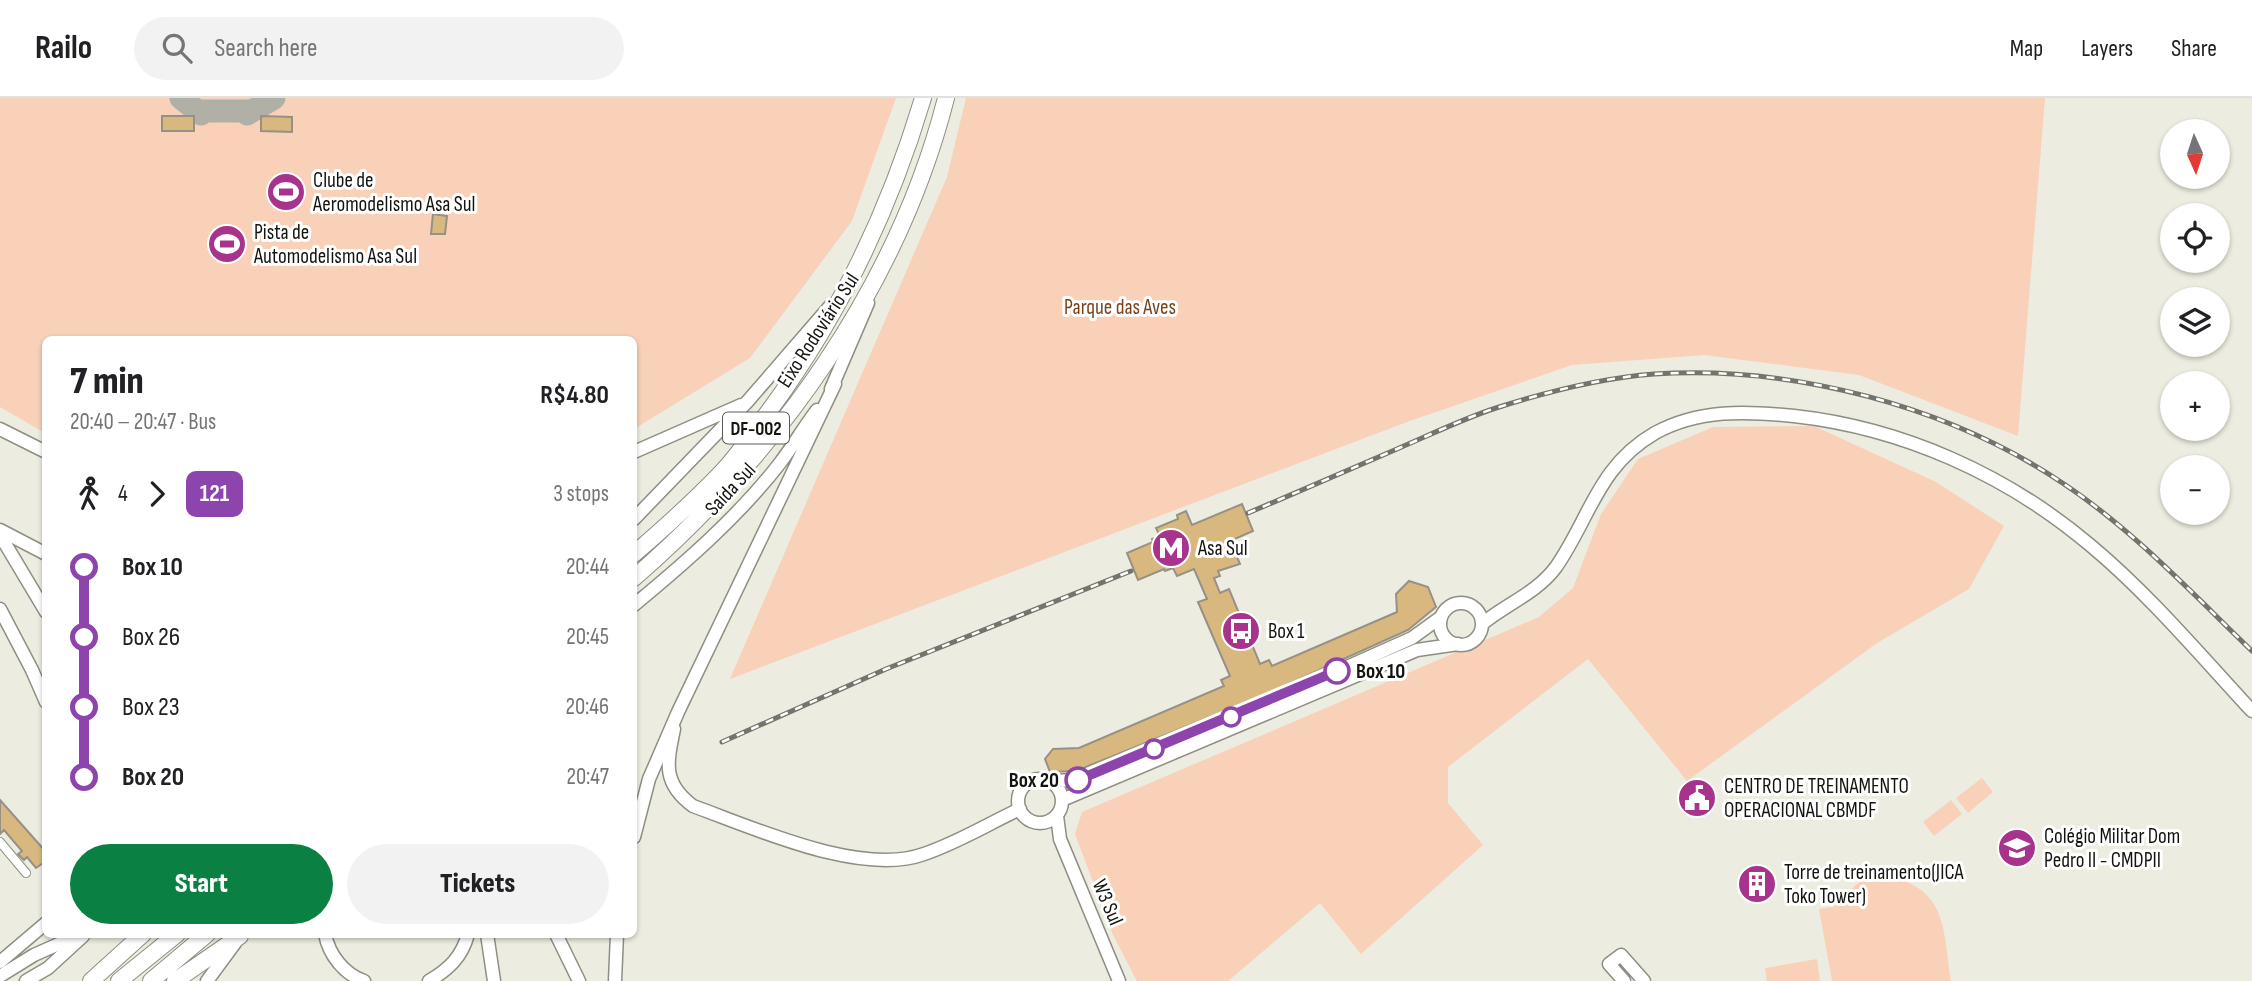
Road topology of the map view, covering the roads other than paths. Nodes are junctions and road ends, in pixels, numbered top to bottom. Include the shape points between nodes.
1 (923, 98) edge
2 (946, 98) edge
3 (884, 266) junction
4 (852, 281) junction
5 (835, 384) junction
6 (747, 402) junction
7 (0, 429) edge
8 (42, 450) edge
9 (637, 451) edge
10 (637, 516) edge
11 (0, 533) edge
12 (637, 551) edge
13 (42, 552) edge
14 (637, 575) edge
15 (637, 603) edge
16 (42, 605) edge
17 (1503, 607) junction
18 (1475, 608) junction
19 (0, 609) edge
20 (1441, 617) junction
21 (1482, 624) junction
22 (1458, 644) junction
23 (42, 693) edge
24 (2252, 711) edge
25 (678, 712) junction
26 (1050, 781) junction
27 (1062, 800) junction
28 (1020, 809) junction
29 (1057, 816) junction
30 (1041, 822) junction
31 (637, 825) edge
32 (1060, 839) junction
33 (0, 842) edge
34 (26, 873) dead end
35 (42, 926) edge
36 (74, 938) edge
37 (79, 938) edge
38 (139, 938) edge
39 (172, 938) edge
40 (202, 938) edge
41 (237, 938) edge
42 (239, 938) edge
43 (326, 938) edge
44 (467, 938) edge
45 (488, 938) edge
46 (558, 938) edge
47 (617, 938) edge
48 (0, 962) edge
49 (0, 976) edge
50 (493, 978) edge
51 (26, 981) edge
52 (91, 981) edge
53 (119, 981) edge
54 (151, 981) edge
55 (175, 981) edge
56 (208, 981) edge
57 (364, 981) edge
58 (429, 981) edge
59 (579, 981) edge
60 (615, 981) edge
61 (1119, 981) edge

1 - 4 highway, Eixo Rodoviário Sul / DF-002 via 904,160
2 - 3 highway, Eixo Rodoviário Sul / DF-002 via 911,207
3 - 5 street, Saída Sul
3 - 14 highway, Eixo Rodoviário Sul / DF-002 via 839,343 733,483
4 - 6 street
4 - 12 highway, Eixo Rodoviário Sul / DF-002 via 805,362 721,473
5 - 15 street, Saída Sul via 780,463 738,510
5 - 25 street
6 - 9 street
6 - 10 street
7 - 8 street
11 - 13 street
11 - 16 street
17 - 18 street
17 - 21 street
17 - 24 street via 1525,597 1549,575 1608,475 1654,434 1694,418 1738,412 1837,421 1966,466 2060,521 2161,614
18 - 20 street via 1459,603
18 - 21 street
19 - 23 street
20 - 22 street via 1443,635
20 - 26 street via 1412,638 1262,705 1078,780
21 - 22 street via 1474,640
22 - 27 street via 1418,650
25 - 28 street via 667,762 681,797 693,806 813,849 879,861 922,855
25 - 31 street via 649,779
26 - 27 street
26 - 28 street via 1028,783 1019,795
27 - 29 street
28 - 30 street via 1029,819
29 - 30 street
29 - 32 street, W3 Sul
30 - 32 street, W3 Sul
32 - 61 street, W3 Sul
33 - 34 street
35 - 48 street
36 - 49 street
37 - 51 street via 48,968
38 - 52 highway
39 - 53 highway
40 - 54 highway
41 - 55 highway
42 - 56 street
43 - 57 street via 342,968
44 - 58 street via 451,967
45 - 50 street
46 - 59 street
47 - 60 street

